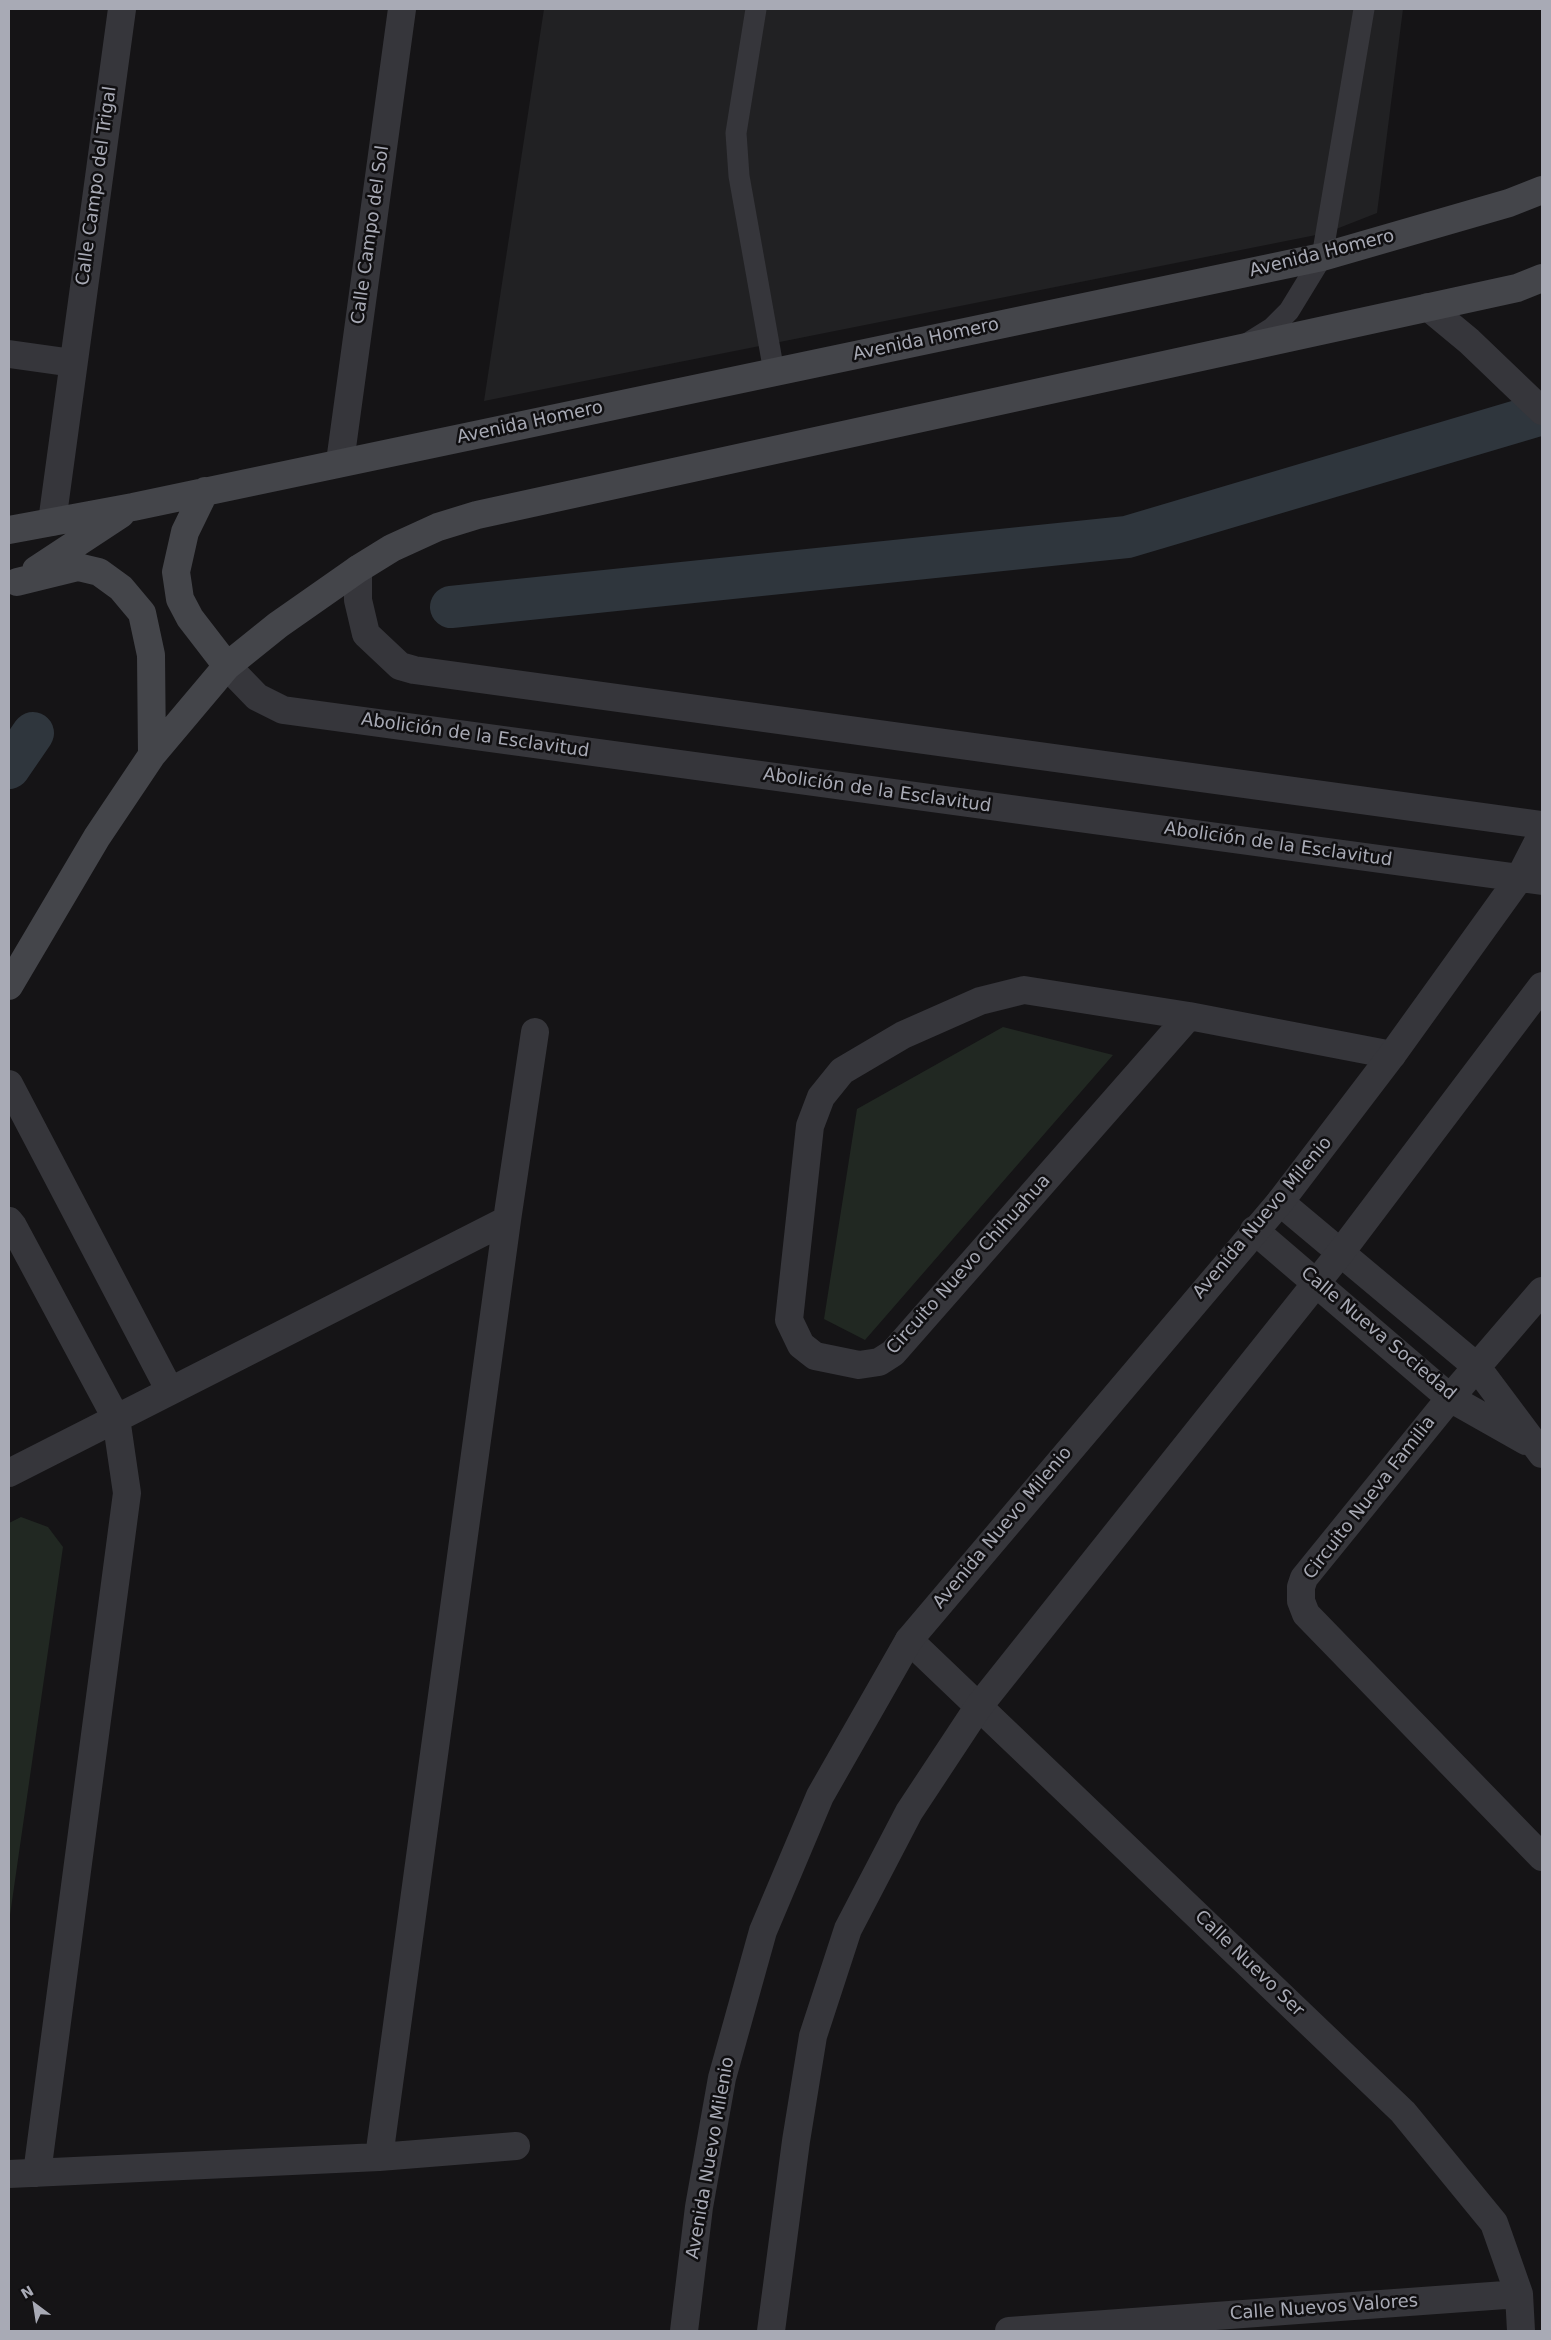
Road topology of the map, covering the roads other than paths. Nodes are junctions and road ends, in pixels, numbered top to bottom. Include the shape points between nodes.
1 (122, 9) edge
2 (402, 9) edge
3 (756, 9) edge
4 (1364, 9) edge
5 (1542, 190) edge
6 (1322, 257) junction
7 (1542, 278) edge
8 (1428, 307) junction
9 (1237, 351) junction
10 (9, 354) edge
11 (73, 363) junction
12 (774, 372) junction
13 (1542, 411) edge
14 (340, 462) junction
15 (205, 491) junction
16 (133, 507) junction
17 (52, 522) junction
18 (9, 530) edge
19 (358, 569) junction
20 (13, 585) edge
21 (227, 666) junction
22 (152, 755) junction
23 (1542, 825) edge
24 (1542, 834) edge
25 (1531, 879) edge
26 (9, 986) edge
27 (1542, 986) edge
28 (1189, 1016) junction
29 (535, 1032) dead end
30 (1392, 1055) junction
31 (9, 1084) edge
32 (1280, 1202) junction
33 (507, 1220) junction
34 (9, 1221) edge
35 (1254, 1230) junction
36 (1341, 1252) junction
37 (1316, 1282) junction
38 (1542, 1291) edge
39 (1476, 1366) junction
40 (170, 1391) junction
41 (1450, 1398) junction
42 (116, 1418) junction
43 (1538, 1449) edge
44 (9, 1473) edge
45 (909, 1640) junction
46 (979, 1706) junction
47 (1542, 1857) edge
48 (516, 2146) dead end
49 (379, 2157) junction
50 (36, 2173) junction
51 (9, 2174) edge
52 (1520, 2294) junction
53 (684, 2331) edge
54 (772, 2331) edge
55 (1008, 2331) edge
56 (1521, 2331) edge

1 - 11 street, Calle Campo del Trigal
2 - 14 street, Calle Campo del Sol
3 - 12 lane via 736,133 739,176
4 - 6 lane
5 - 6 main road, Avenida Homero via 1509,203
6 - 9 lane via 1289,311 1272,328
6 - 12 main road, Avenida Homero
7 - 8 main road via 1517,288
8 - 9 main road
8 - 13 street
9 - 19 main road via 477,515 438,527 392,548
10 - 11 street
11 - 17 street, Calle Campo del Trigal
12 - 14 main road, Avenida Homero
14 - 15 main road, Avenida Homero
15 - 16 main road, Avenida Homero
15 - 21 main road via 185,532 176,572 180,599 190,618
16 - 17 main road, Avenida Homero
16 - 20 main road
17 - 18 main road, Avenida Homero
19 - 21 main road via 278,625
19 - 23 street via 358,600 366,634 400,666 414,670
20 - 22 main road via 78,567 99,572 122,588 142,613 151,655
21 - 22 main road
21 - 25 street, Abolición de la Esclavitud via 257,697 283,710
22 - 26 main road via 97,837
24 - 25 street, Avenida Nuevo Milenio
25 - 30 street, Avenida Nuevo Milenio
27 - 36 street
28 - 28 street, Circuito Nuevo Chihuahua via 1024,990 980,1002 903,1035 842,1071 821,1097 810,1126 788,1320 802,1345 815,1356 859,1365 879,1362 894,1353
28 - 30 street, Circuito Nuevo Chihuahua
29 - 33 street
30 - 32 street, Avenida Nuevo Milenio
31 - 40 street
32 - 35 street, Avenida Nuevo Milenio
32 - 36 street, Calle Nueva Sociedad
33 - 40 street
33 - 49 street
34 - 42 street
35 - 37 street, Calle Nueva Sociedad
35 - 45 street, Avenida Nuevo Milenio
36 - 37 street
36 - 39 street, Calle Nueva Sociedad
37 - 41 street, Calle Nueva Sociedad
37 - 46 street
38 - 39 street, Circuito Nueva Familia
39 - 41 street, Circuito Nueva Familia
39 - 43 street, Calle Nueva Sociedad
40 - 42 street
41 - 43 street, Calle Nueva Sociedad
41 - 47 street, Circuito Nueva Familia via 1304,1578 1301,1601 1306,1614
42 - 44 street
42 - 50 street via 127,1493
45 - 46 street, Calle Nuevo Ser
45 - 53 street, Avenida Nuevo Milenio via 820,1796 763,1931 722,2078 699,2207
46 - 52 street, Calle Nuevo Ser via 1403,2112 1494,2222
46 - 54 street via 909,1812 848,1929 813,2036 796,2140
48 - 49 street
49 - 50 street
50 - 51 street
52 - 55 street, Calle Nuevos Valores
52 - 56 street, Calle Nuevo Ser

